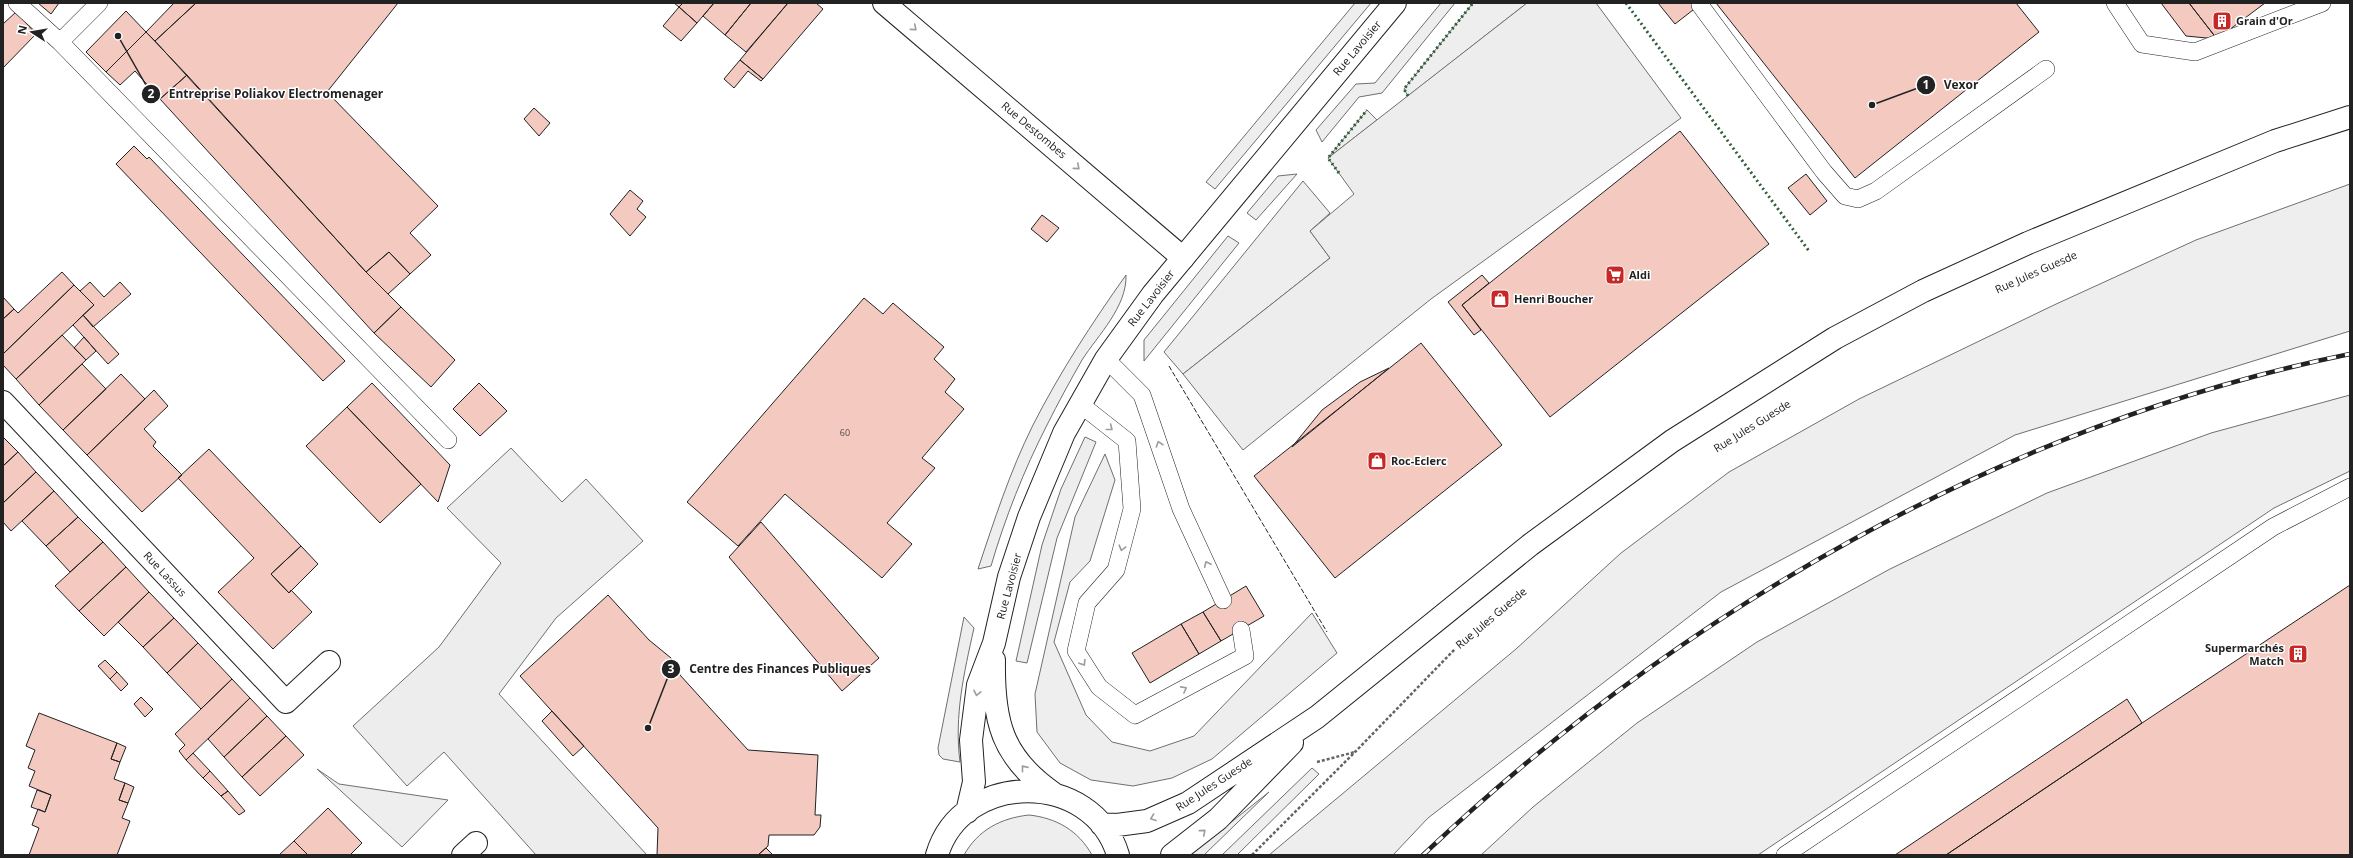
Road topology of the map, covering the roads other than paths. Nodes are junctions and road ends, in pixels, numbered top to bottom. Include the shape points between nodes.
1 (17, 3) edge
2 (99, 3) edge
3 (884, 3) edge
4 (1395, 3) edge
5 (2114, 3) edge
6 (2322, 3) edge
7 (1700, 5) dead end
8 (60, 42) junction
9 (2046, 69) dead end
10 (2350, 116) edge
11 (1183, 258) junction
12 (1106, 359) junction
13 (3, 402) edge
14 (1080, 404) junction
15 (448, 440) dead end
16 (2350, 488) edge
17 (1223, 600) dead end
18 (1241, 630) dead end
19 (994, 643) junction
20 (329, 662) dead end
21 (1316, 717) junction
22 (1053, 793) junction
23 (966, 812) junction
24 (1101, 824) junction
25 (937, 855) edge
26 (1118, 855) edge
27 (1172, 855) edge
28 (1785, 855) edge

1 - 8 lane
2 - 8 lane
3 -> 11 street, Rue Destombes
4 - 11 street, Rue Lavoisier
5 - 6 lane via 2142,44 2195,52
7 - 9 lane via 1824,172 1845,196 1858,199 1876,191
8 - 15 lane
10 - 21 street, Rue Jules Guesde via 2268,144 2042,237 1923,291 1835,338 1711,415 1587,502
11 - 12 street, Rue Lavoisier via 1136,316
12 - 14 street, Rue Lavoisier
17 -> 12 lane via 1181,509 1142,395
13 - 20 street, Rue Lassus via 286,702
14 -> 18 lane via 1127,441 1132,509 1116,570 1087,603 1076,651 1099,687 1135,715 1245,656
14 - 19 street, Rue Lavoisier via 1052,458 1029,518 1009,576
16 - 28 lane via 2273,527
22 -> 19 street, Rue Lavoisier via 1024,769 999,725 993,692
19 -> 23 street, Rue Lavoisier via 978,685 975,702 971,740 974,782
21 -> 24 street, Rue Jules Guesde via 1188,803 1132,824
27 -> 21 street, Rue Jules Guesde via 1241,797
22 - 23 street via 1022,790 1007,792 979,803
22 - 24 street via 1079,805
23 - 25 street via 945,837
24 - 26 street

